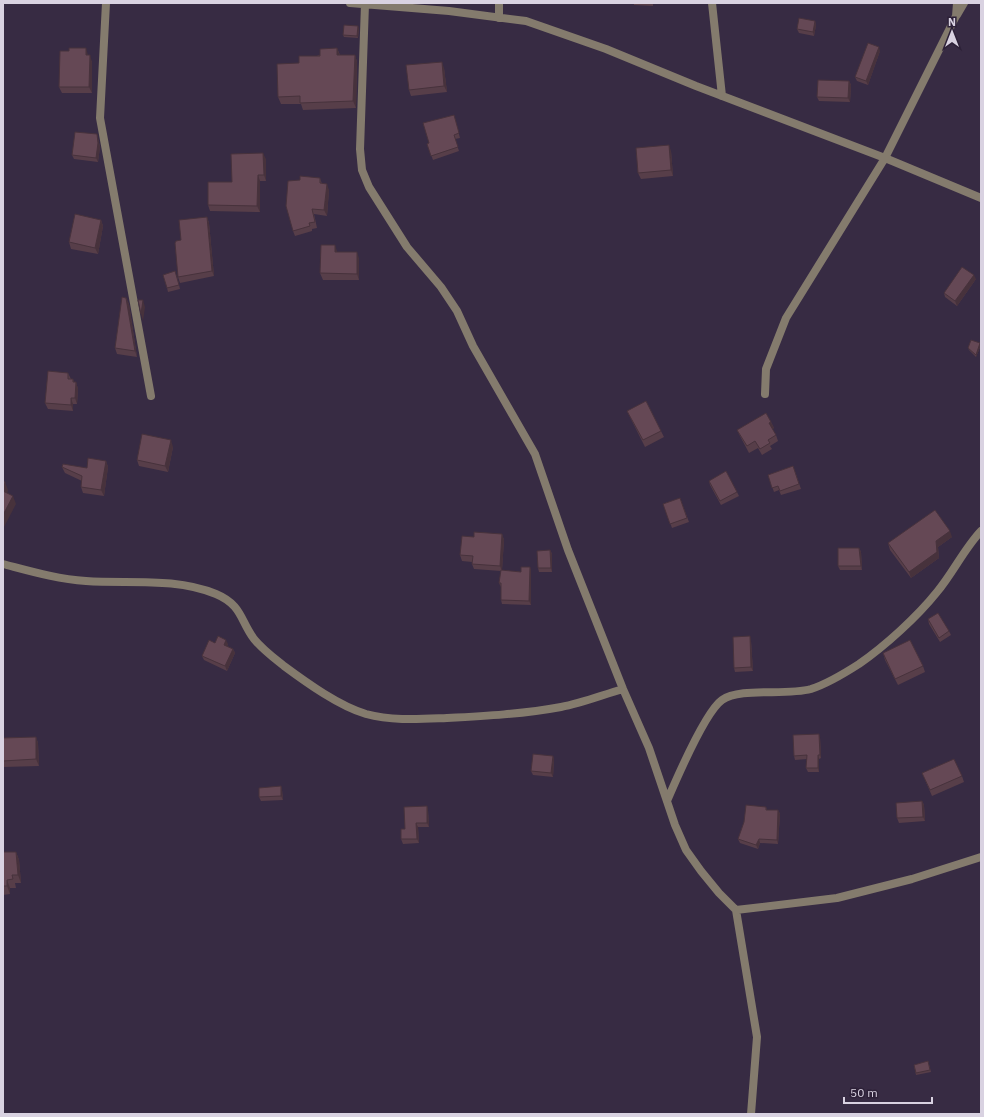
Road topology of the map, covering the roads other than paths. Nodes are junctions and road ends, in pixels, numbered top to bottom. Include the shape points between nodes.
1 (106, 3) edge
2 (350, 3) edge
3 (499, 3) edge
4 (712, 3) edge
5 (957, 3) edge
6 (964, 3) edge
7 (365, 4) junction
8 (956, 16) junction
9 (499, 18) junction
10 (722, 96) junction
11 (885, 158) junction
12 (981, 198) edge
13 (765, 394) dead end
14 (151, 396) dead end
15 (981, 531) edge
16 (3, 564) edge
17 (623, 689) junction
18 (667, 801) junction
19 (981, 857) edge
20 (736, 910) junction
21 (750, 1114) edge

1 - 14 street via 100,118
2 - 7 street
3 - 9 street
4 - 10 street
5 - 8 street
6 - 8 street
7 - 9 street
7 - 17 street via 360,121 362,170 369,187 407,247 441,288 456,311 473,346 535,454 568,550
8 - 11 street
9 - 10 street via 526,21 606,49
10 - 11 street
11 - 12 street
11 - 13 street via 786,318 766,369
15 - 18 street via 936,593 900,630 860,663 811,689 731,696 721,701 711,712
16 - 17 street via 54,577 86,581 176,584 194,586 218,595 238,609 254,638 267,653 297,676 334,699 365,714 421,719 501,715 562,707
17 - 18 street via 649,748
18 - 20 street via 686,850 719,893
19 - 20 street via 912,879 837,898
20 - 21 street via 757,1037

